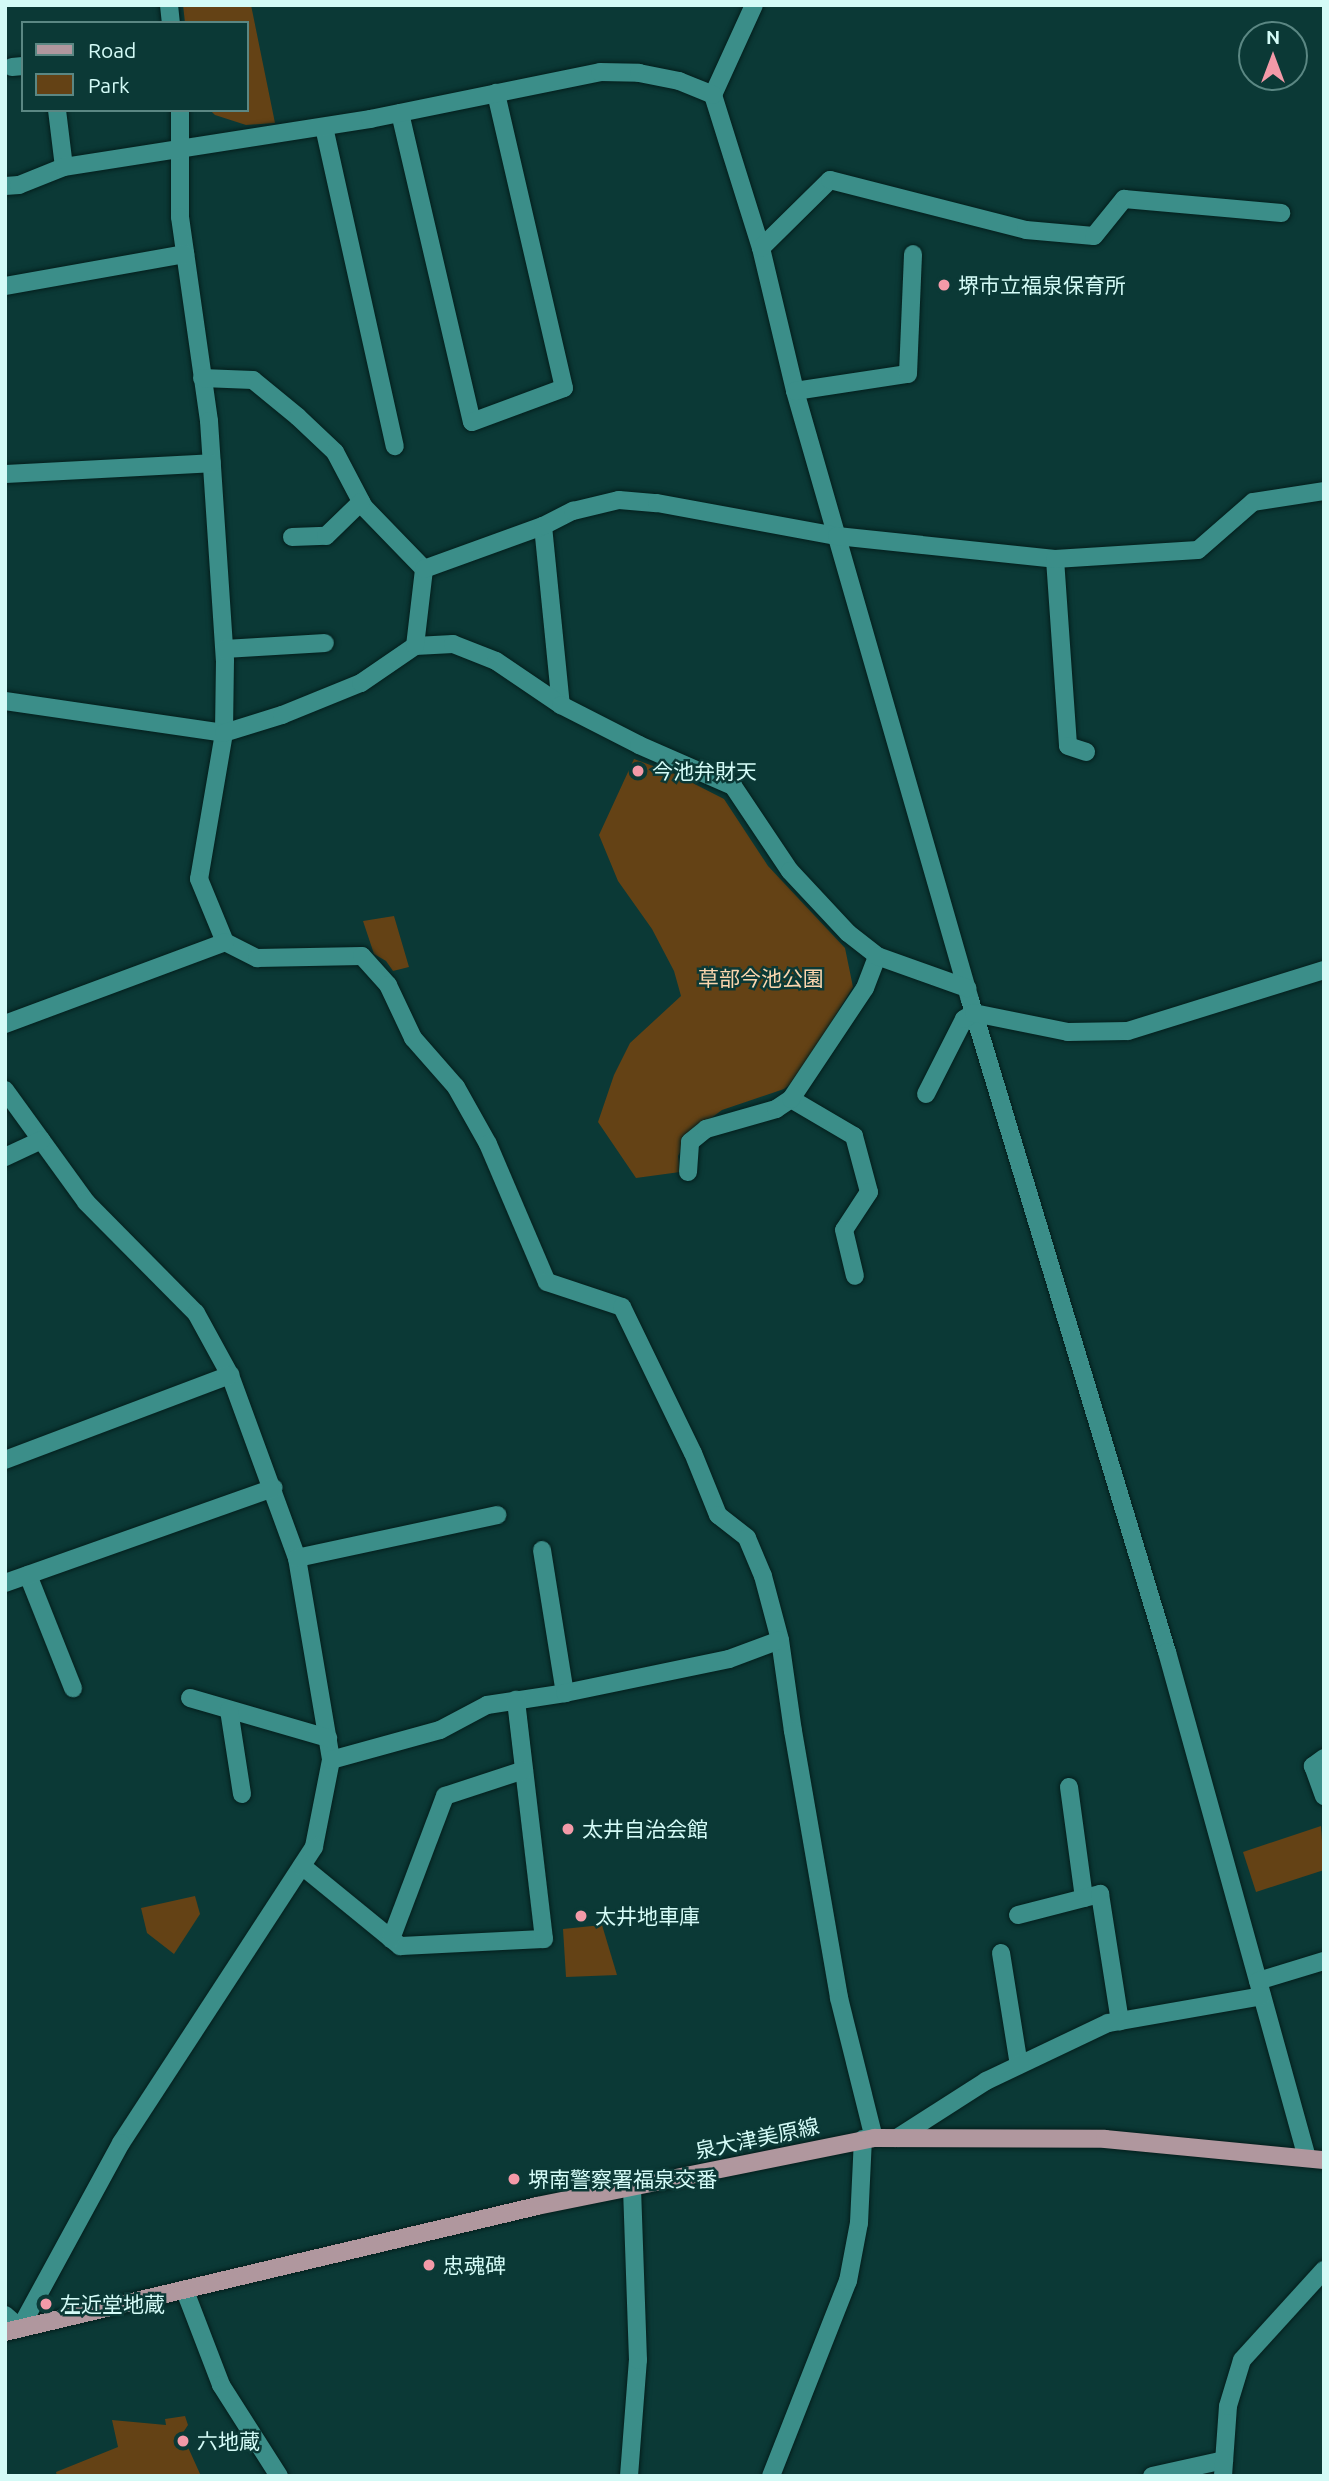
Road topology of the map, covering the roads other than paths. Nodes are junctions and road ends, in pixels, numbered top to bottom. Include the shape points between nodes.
1 (754, 5) edge
2 (496, 93) junction
3 (713, 95) junction
4 (57, 112) edge
5 (180, 112) edge
6 (400, 113) junction
7 (324, 127) junction
8 (181, 151) junction
9 (64, 167) junction
10 (5, 186) edge
11 (1281, 213) dead end
12 (761, 248) junction
13 (185, 254) junction
14 (913, 254) dead end
15 (5, 286) edge
16 (202, 378) junction
17 (795, 391) junction
18 (395, 446) dead end
19 (212, 463) junction
20 (5, 474) edge
21 (1324, 491) edge
22 (362, 502) junction
23 (544, 526) junction
24 (838, 536) junction
25 (292, 537) dead end
26 (1055, 559) junction
27 (424, 569) junction
28 (325, 643) dead end
29 (415, 646) junction
30 (225, 649) junction
31 (5, 701) edge
32 (561, 705) junction
33 (224, 733) junction
34 (1086, 752) dead end
35 (225, 942) junction
36 (877, 957) junction
37 (1324, 970) edge
38 (970, 1000) junction
39 (5, 1024) edge
40 (5, 1090) edge
41 (926, 1094) dead end
42 (791, 1099) junction
43 (41, 1140) junction
44 (5, 1157) edge
45 (688, 1172) dead end
46 (855, 1276) dead end
47 (230, 1375) junction
48 (5, 1460) edge
49 (274, 1488) junction
50 (497, 1516) dead end
51 (542, 1550) dead end
52 (297, 1558) junction
53 (28, 1575) junction
54 (5, 1583) edge
55 (780, 1640) junction
56 (73, 1688) dead end
57 (565, 1693) junction
58 (190, 1698) dead end
59 (516, 1700) junction
60 (229, 1710) junction
61 (328, 1738) junction
62 (1324, 1758) edge
63 (331, 1760) junction
64 (524, 1770) junction
65 (1069, 1787) dead end
66 (242, 1794) dead end
67 (1324, 1796) edge
68 (302, 1866) junction
69 (1084, 1898) junction
70 (1017, 1915) dead end
71 (391, 1939) junction
72 (1001, 1953) dead end
73 (1324, 1961) edge
74 (1260, 1989) junction
75 (1120, 2021) junction
76 (1020, 2065) junction
77 (897, 2137) junction
78 (868, 2138) junction
79 (1315, 2159) edge
80 (632, 2186) junction
81 (1324, 2270) edge
82 (185, 2291) junction
83 (5, 2315) edge
84 (13, 2330) edge
85 (1224, 2468) edge
86 (279, 2476) edge
87 (629, 2476) edge
88 (771, 2476) edge
89 (1152, 2476) edge

1 - 3 street
2 - 3 street via 621,72 680,81
2 - 6 street
2 - 6 street via 564,388 472,422
3 - 12 street
4 - 9 street
5 - 8 street
6 - 7 street
7 - 8 street
7 - 18 street
8 - 9 street
8 - 13 street via 180,217
9 - 10 street
11 - 12 street via 1124,199 1094,236 1026,230 830,180
12 - 17 street
13 - 15 street
13 - 16 street
14 - 17 street via 908,374
16 - 19 street
16 - 22 street via 253,380 335,452
17 - 24 street
19 - 20 street
19 - 30 street
21 - 26 street via 1253,502 1198,551
22 - 25 street via 326,536
22 - 27 street
23 - 24 street via 573,511 619,500
23 - 27 street
23 - 32 street
24 - 26 street
24 - 38 street
26 - 34 street via 1068,746
27 - 29 street
28 - 30 street
29 - 32 street via 453,644 496,661
29 - 33 street via 361,683
30 - 33 street
31 - 33 street
32 - 36 street via 733,786 790,871
33 - 35 street via 199,879
35 - 39 street
35 - 55 street via 257,958 362,956 388,985 413,1038 456,1087 488,1144 547,1282 622,1307 718,1515 747,1538 763,1576
36 - 38 street
36 - 42 street via 865,988
37 - 38 street via 1128,1031 1068,1031
38 - 41 street
38 - 74 street via 1167,1652
40 - 43 street
42 - 45 street via 776,1109 706,1129 691,1142
42 - 46 street via 854,1136 869,1192 844,1230
43 - 44 street
43 - 47 street via 86,1202 196,1313
47 - 48 street
47 - 49 street
49 - 52 street
49 - 53 street
50 - 52 street
51 - 57 street
52 - 61 street
53 - 54 street
53 - 56 street
55 - 57 street via 729,1659
55 - 78 street via 839,1998
57 - 59 street
58 - 60 street
59 - 63 street via 487,1705 440,1730
59 - 64 street
60 - 61 street
60 - 66 street
61 - 63 street
62 - 67 street via 1314,1766
63 - 68 street via 314,1847
64 - 71 street via 445,1796
64 - 71 street via 544,1939 400,1946
65 - 69 street
68 - 71 street
68 - 84 street via 121,2143
69 - 70 street
69 - 75 street via 1100,1894
72 - 76 street
73 - 74 street
74 - 75 street
74 - 79 street
75 - 76 street
76 - 77 street
77 - 78 main road, 泉大津美原線
77 - 79 main road, 泉大津美原線 via 1105,2139
78 - 80 main road, 泉大津美原線
78 - 88 street via 849,2281
80 - 82 main road, 泉大津美原線
80 - 87 street via 638,2360
81 - 85 street via 1242,2360 1228,2406
82 - 84 main road, 泉大津美原線
82 - 86 street via 221,2385
83 - 84 street
85 - 89 street

